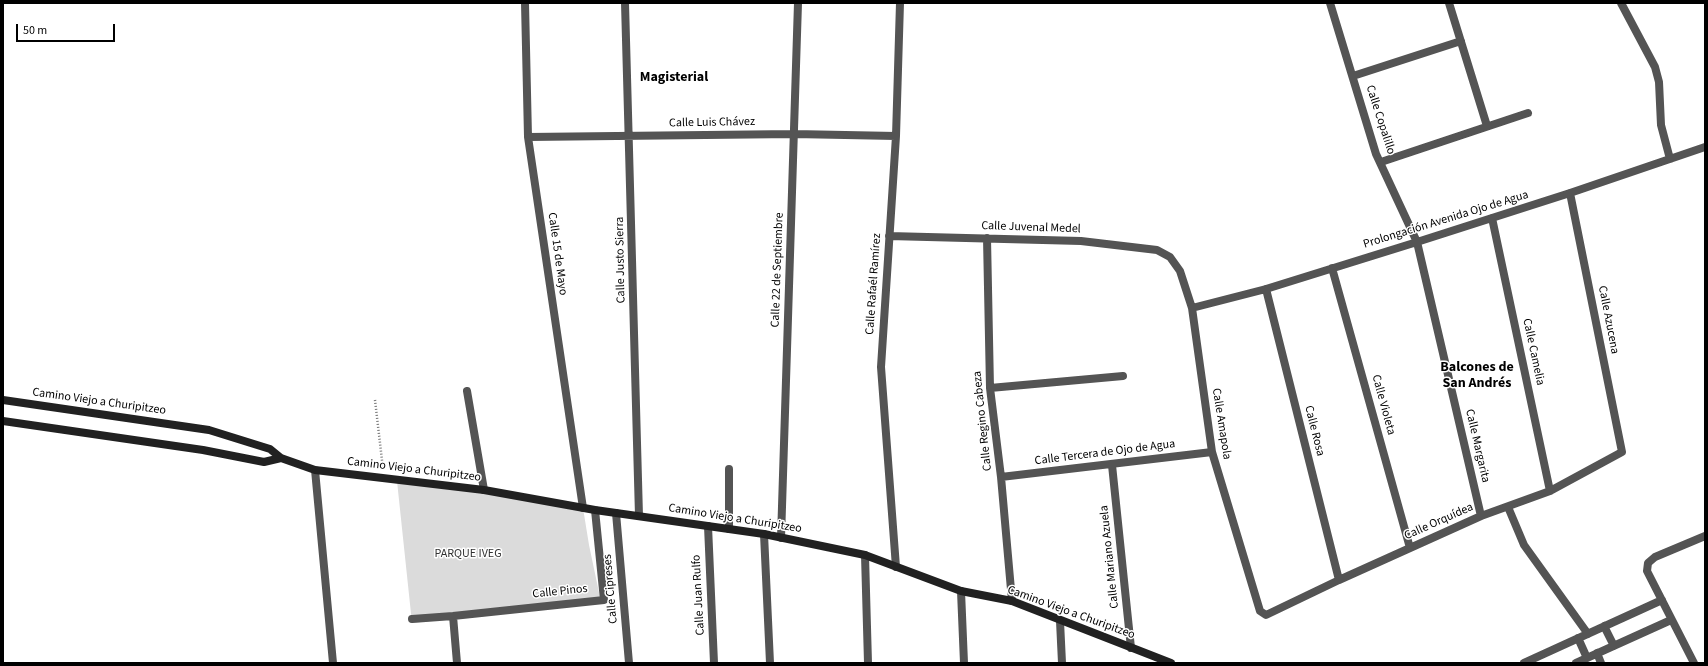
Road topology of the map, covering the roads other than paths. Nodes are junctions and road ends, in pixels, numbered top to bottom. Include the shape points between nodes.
1 (525, 3) edge
2 (625, 3) edge
3 (798, 3) edge
4 (900, 3) edge
5 (1330, 3) edge
6 (1448, 3) edge
7 (1621, 3) edge
8 (1460, 41) junction
9 (1353, 76) junction
10 (1528, 113) dead end
11 (1487, 126) junction
12 (794, 134) junction
13 (630, 136) junction
14 (896, 136) junction
15 (528, 137) junction
16 (1705, 147) edge
17 (1670, 159) junction
18 (1381, 162) junction
19 (1570, 193) junction
20 (1492, 218) junction
21 (889, 236) junction
22 (987, 238) junction
23 (1417, 242) junction
24 (1170, 257) joint
25 (1332, 268) junction
26 (1266, 289) junction
27 (1192, 308) junction
28 (1123, 376) dead end
29 (990, 388) junction
30 (467, 391) dead end
31 (3, 400) edge
32 (3, 421) edge
33 (1212, 452) junction
34 (1622, 452) joint
35 (280, 458) junction
36 (1112, 465) junction
37 (729, 469) dead end
38 (315, 470) junction
39 (1001, 477) junction
40 (484, 490) junction
41 (1550, 491) junction
42 (1508, 507) junction
43 (583, 508) junction
44 (595, 510) junction
45 (616, 513) junction
46 (639, 516) junction
47 (1481, 516) junction
48 (708, 526) junction
49 (728, 529) junction
50 (764, 534) junction
51 (1705, 536) edge
52 (781, 538) junction
53 (1410, 548) junction
54 (865, 555) junction
55 (896, 567) junction
56 (1339, 580) junction
57 (961, 591) junction
58 (1662, 600) junction
59 (1012, 601) junction
60 (1266, 615) joint
61 (453, 616) junction
62 (412, 619) dead end
63 (1671, 620) junction
64 (1060, 621) junction
65 (1604, 626) junction
66 (1588, 634) junction
67 (1578, 638) junction
68 (1614, 646) junction
69 (1131, 648) junction
70 (1597, 653) junction
71 (1587, 658) junction
72 (1166, 662) edge
73 (333, 663) edge
74 (457, 663) edge
75 (629, 663) edge
76 (714, 663) edge
77 (770, 663) edge
78 (868, 663) edge
79 (964, 663) edge
80 (1062, 663) edge
81 (1524, 663) edge
82 (1576, 663) edge
83 (1601, 663) edge
84 (1694, 663) edge

1 - 15 street, Calle 15 de Mayo
2 - 13 street, Calle Justo Sierra
3 - 12 street, Calle 22 de Septiembre
4 - 14 street, Calle Rafaél Ramírez
5 - 9 street, Calle Copalillo
6 - 8 street
7 - 17 street via 1655,66 1659,82 1661,125
8 - 9 street
8 - 11 street
9 - 18 street, Calle Copalillo via 1376,154
10 - 11 street
11 - 18 street
12 - 13 street, Calle Luis Chávez
12 - 14 street, Calle Luis Chávez
12 - 52 street, Calle 22 de Septiembre
13 - 15 street, Calle Luis Chávez
13 - 46 street, Calle Justo Sierra
14 - 21 street, Calle Rafaél Ramírez
15 - 43 street, Calle 15 de Mayo
16 - 17 street, Prolongación Avenida Ojo de Agua
17 - 19 street, Prolongación Avenida Ojo de Agua
18 - 23 street, Calle Copalillo
19 - 20 street, Prolongación Avenida Ojo de Agua
19 - 34 street, Calle Azucena
20 - 23 street, Prolongación Avenida Ojo de Agua
20 - 41 street, Calle Camelia
21 - 22 street, Calle Juvenal Medel
21 - 55 street, Calle Rafaél Ramírez via 881,366
22 - 24 street, Calle Juvenal Medel via 1082,242 1157,250
22 - 29 street, Calle Regino Cabeza
23 - 25 street, Prolongación Avenida Ojo de Agua
23 - 47 street, Calle Margarita
24 - 27 street, Calle Amapola via 1180,271
25 - 26 street, Prolongación Avenida Ojo de Agua
25 - 53 street, Calle Violeta
26 - 27 street, Prolongación Avenida Ojo de Agua
26 - 56 street, Calle Rosa
27 - 33 street, Calle Amapola
28 - 29 street
29 - 39 street, Calle Regino Cabeza
30 - 40 street
31 - 35 street, Camino Viejo a Churipitzeo via 209,430 270,449
32 - 35 street, Camino Viejo a Churipitzeo via 203,450 264,462
33 - 36 street, Calle Tercera de Ojo de Agua
33 - 60 street, Calle Amapola via 1260,611
34 - 41 street, Calle Orquídea
35 - 38 street, Camino Viejo a Churipitzeo
36 - 39 street, Calle Tercera de Ojo de Agua
36 - 69 street, Calle Mariano Azuela
37 - 49 street
38 - 40 street, Camino Viejo a Churipitzeo
38 - 73 street
39 - 59 street, Calle Regino Cabeza
40 - 43 street, Camino Viejo a Churipitzeo
41 - 42 street, Calle Orquídea
42 - 47 street, Calle Orquídea
42 - 66 street via 1524,545
43 - 44 street, Camino Viejo a Churipitzeo
44 - 45 street, Camino Viejo a Churipitzeo
44 - 61 street, Calle Pinos via 604,600
45 - 46 street, Camino Viejo a Churipitzeo
45 - 75 street, Calle Cipreses
46 - 48 street, Camino Viejo a Churipitzeo
47 - 53 street, Calle Orquídea
48 - 49 street, Camino Viejo a Churipitzeo
48 - 76 street, Calle Juan Rulfo
49 - 50 street, Camino Viejo a Churipitzeo
50 - 52 street, Camino Viejo a Churipitzeo
50 - 77 street
51 - 58 street via 1655,557 1648,563 1647,571
52 - 54 street, Camino Viejo a Churipitzeo
53 - 56 street, Calle Orquídea
54 - 55 street, Camino Viejo a Churipitzeo
54 - 78 street
55 - 57 street, Camino Viejo a Churipitzeo
56 - 60 street, Calle Orquídea
57 - 59 street, Camino Viejo a Churipitzeo
57 - 79 street
58 - 63 street
58 - 65 street
59 - 64 street, Camino Viejo a Churipitzeo
61 - 62 street
61 - 74 street
63 - 68 street
63 - 84 street
64 - 69 street, Camino Viejo a Churipitzeo
64 - 80 street
65 - 66 street
65 - 68 street
66 - 67 street
67 - 71 street
67 - 81 street
68 - 70 street
69 - 72 street, Camino Viejo a Churipitzeo
70 - 71 street
70 - 83 street
71 - 82 street

